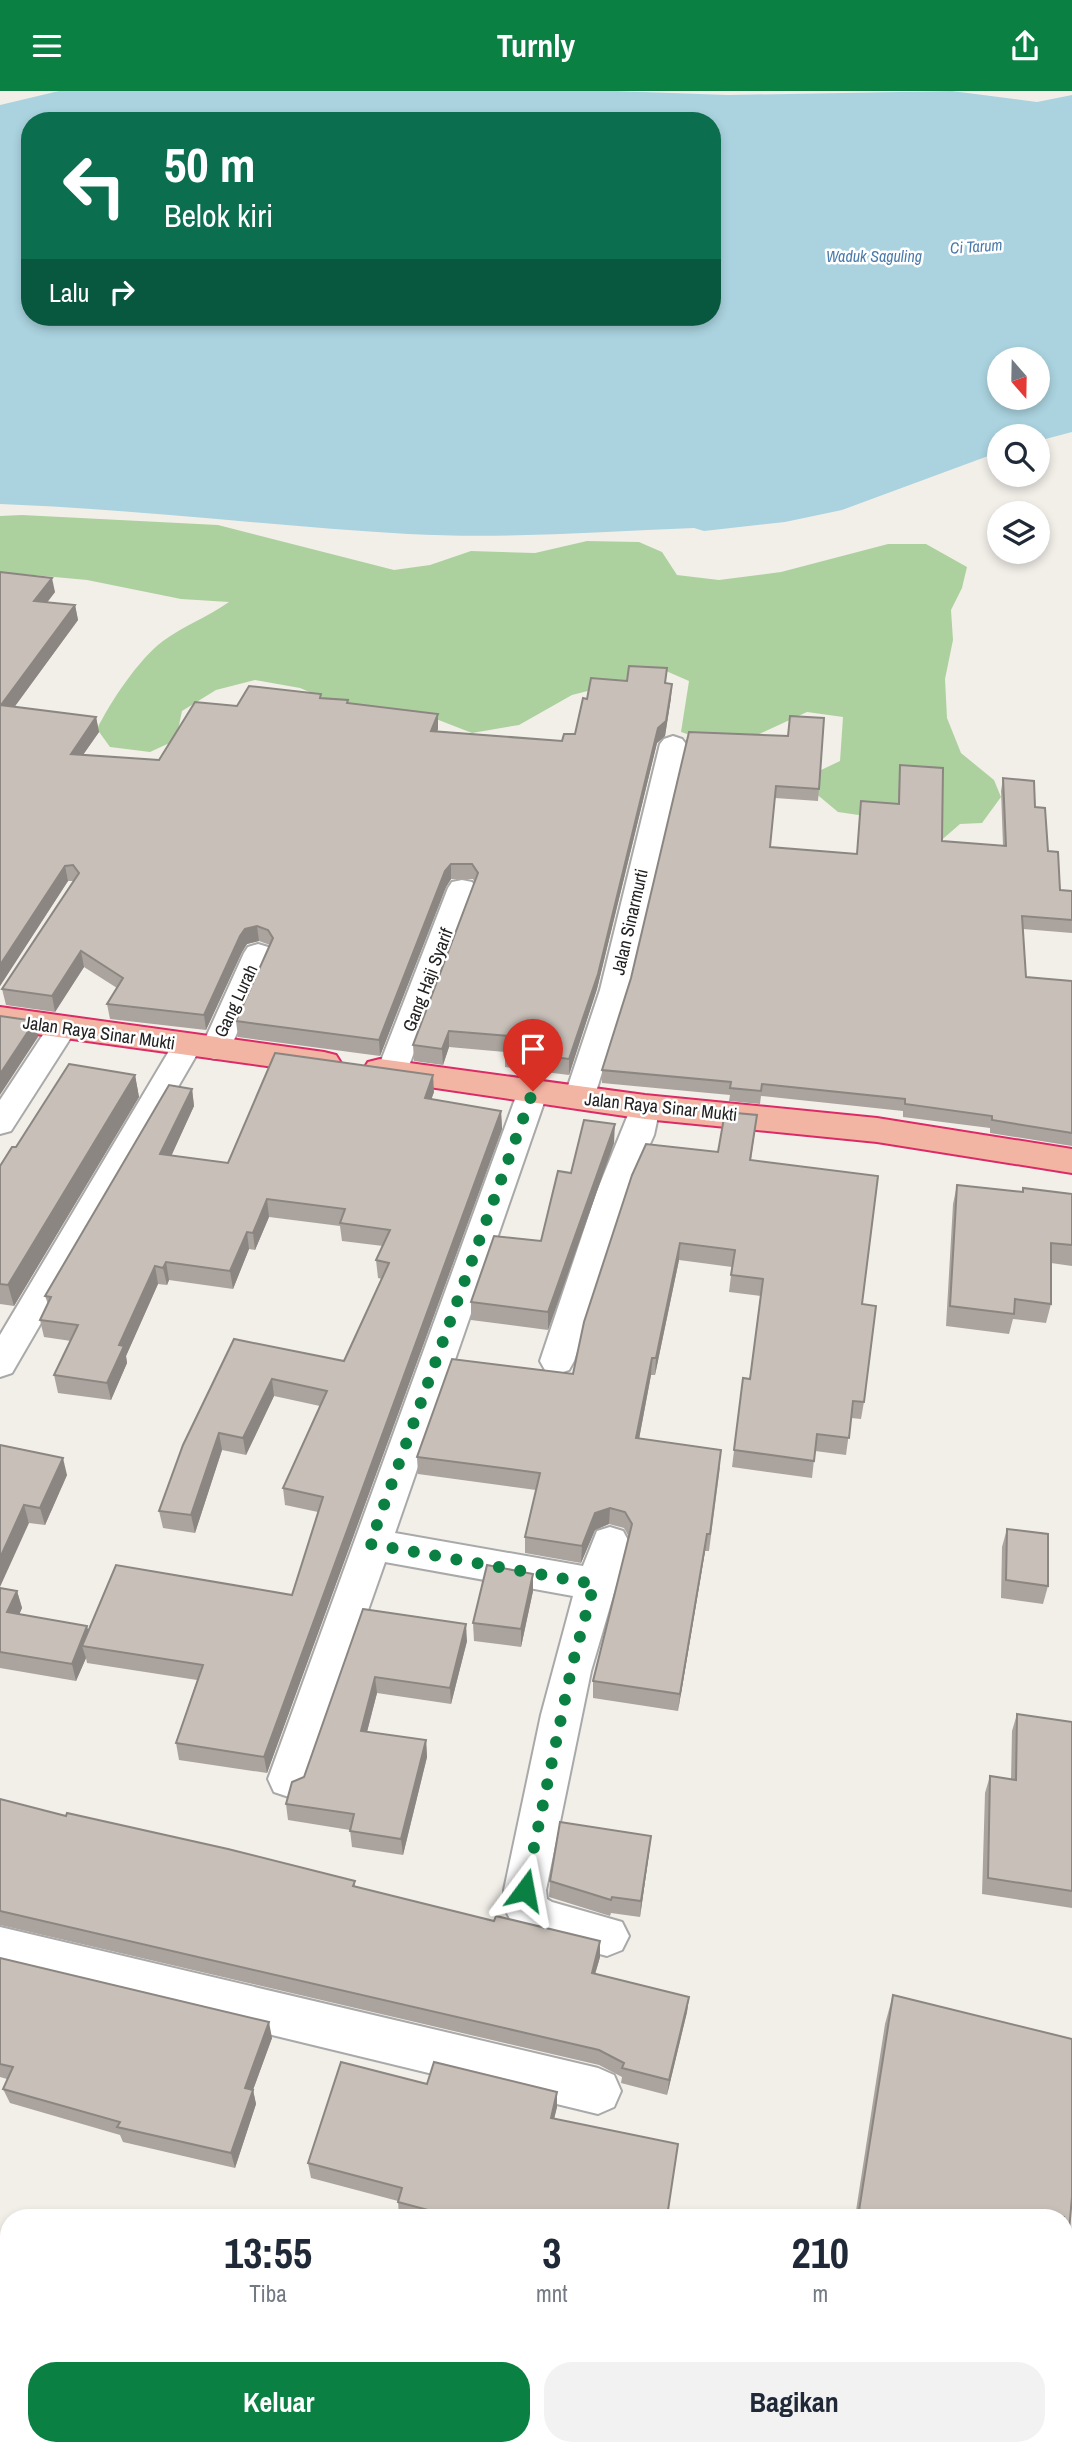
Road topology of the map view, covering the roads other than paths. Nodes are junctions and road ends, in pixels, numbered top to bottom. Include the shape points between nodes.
1 (673, 744) dead end
2 (462, 888) dead end
3 (258, 953) dead end
4 (0, 1018) edge
5 (62, 1028) junction
6 (201, 1047) junction
7 (392, 1072) junction
8 (533, 1091) junction
9 (579, 1098) junction
10 (645, 1107) junction
11 (0, 1124) edge
12 (1072, 1161) edge
13 (557, 1361) dead end
14 (0, 1364) edge
15 (610, 1542) dead end
16 (370, 1544) junction
17 (594, 1584) junction
18 (289, 1779) dead end
19 (607, 1936) dead end
20 (0, 1948) edge
21 (598, 2091) dead end

1 - 9 street, Jalan Sinarmurti via 614,989
2 - 7 street, Gang Haji Syarif
3 - 6 street, Gang Lurah
4 - 5 highway, Jalan Raya Sinar Mukti
5 - 6 highway, Jalan Raya Sinar Mukti
5 - 11 street
6 - 7 highway, Jalan Raya Sinar Mukti
6 - 14 street, Gang Lurah via 151,1112
7 - 8 highway, Jalan Raya Sinar Mukti
8 - 9 highway, Jalan Raya Sinar Mukti
8 - 16 street
9 - 10 highway, Jalan Raya Sinar Mukti
10 - 12 highway, Jalan Raya Sinar Mukti via 877,1130
10 - 13 street
15 - 17 street
16 - 17 street
16 - 18 street
17 - 19 street via 525,1890 527,1909 541,1920
20 - 21 street

